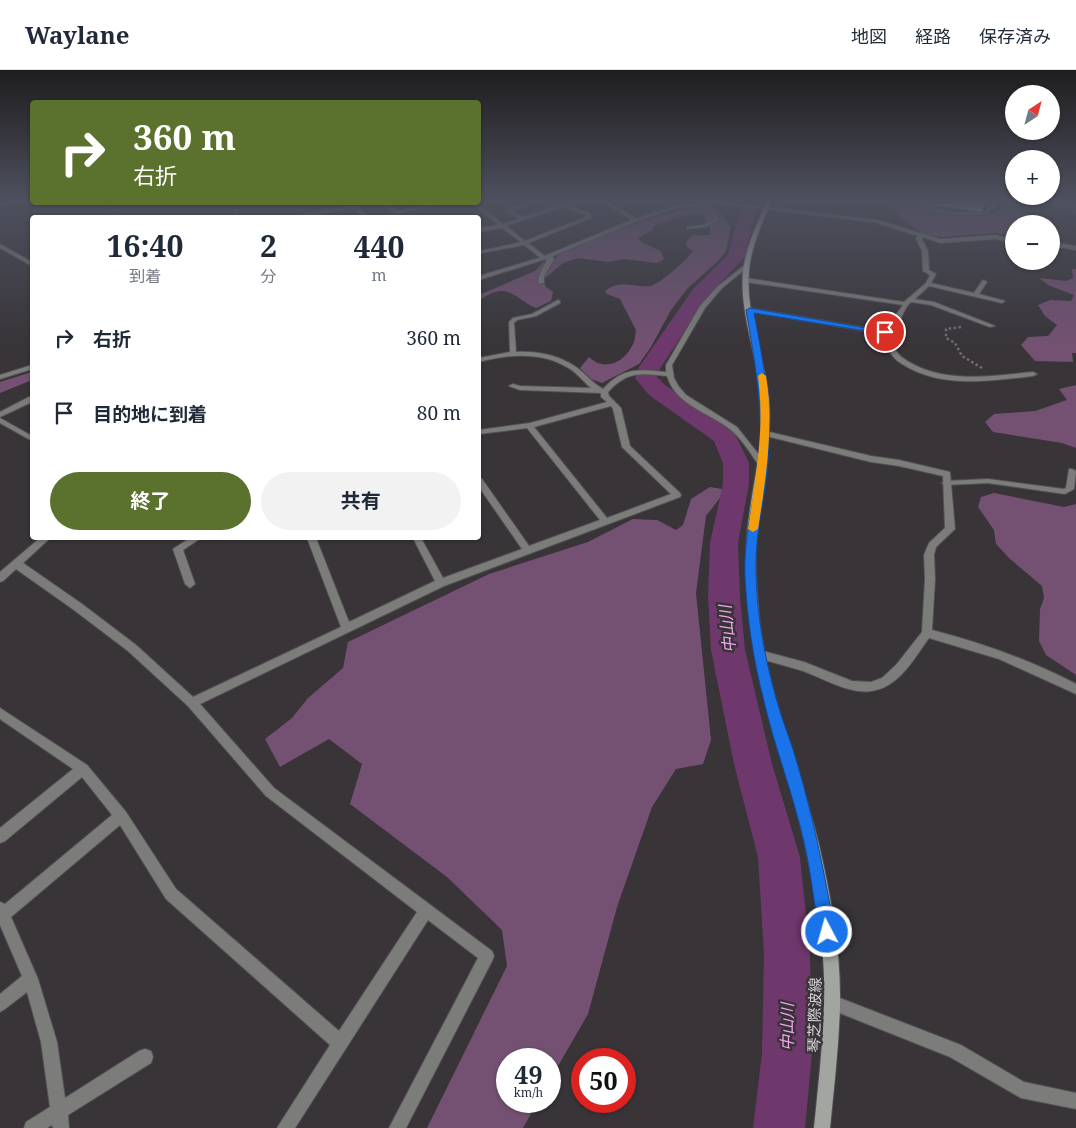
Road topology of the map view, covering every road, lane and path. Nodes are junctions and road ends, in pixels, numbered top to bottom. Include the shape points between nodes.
1 (4, 248) edge
2 (498, 248) edge
3 (534, 248) edge
4 (566, 248) edge
5 (751, 248) edge
6 (924, 248) edge
7 (483, 252) dead end
8 (547, 256) junction
9 (30, 263) edge
10 (747, 265) junction
11 (481, 277) edge
12 (746, 280) junction
13 (984, 282) dead end
14 (541, 283) dead end
15 (928, 284) junction
16 (976, 294) junction
17 (912, 300) junction
18 (1002, 300) dead end
19 (558, 302) dead end
20 (905, 304) junction
21 (750, 310) junction
22 (962, 326) dead end
23 (992, 326) dead end
24 (892, 334) junction
25 (513, 352) junction
26 (481, 360) edge
27 (30, 367) edge
28 (669, 374) junction
29 (1033, 374) dead end
30 (0, 377) edge
31 (1001, 377) junction
32 (513, 386) dead end
33 (601, 391) junction
34 (30, 401) edge
35 (612, 403) junction
36 (0, 415) edge
37 (0, 420) edge
38 (529, 426) junction
39 (481, 432) edge
40 (765, 433) junction
41 (30, 438) edge
42 (763, 465) junction
43 (1072, 471) dead end
44 (946, 483) junction
45 (481, 484) edge
46 (606, 522) junction
47 (43, 540) edge
48 (193, 540) edge
49 (312, 540) edge
50 (418, 540) edge
51 (527, 550) junction
52 (16, 563) junction
53 (0, 578) edge
54 (441, 583) junction
55 (190, 584) dead end
56 (346, 627) junction
57 (927, 633) junction
58 (760, 654) junction
59 (1076, 689) edge
60 (192, 704) junction
61 (0, 714) edge
62 (83, 768) junction
63 (120, 816) junction
64 (0, 836) edge
65 (426, 911) junction
66 (2, 912) edge
67 (31, 979) junction
68 (832, 1003) junction
69 (0, 1004) edge
70 (340, 1043) junction
71 (145, 1056) dead end
72 (1076, 1101) edge
73 (59, 1110) junction
74 (32, 1128) edge
75 (60, 1128) edge
76 (285, 1128) edge
77 (397, 1128) edge
78 (822, 1128) edge

1 - 9 street
2 - 7 street
3 - 8 street
4 - 8 street
5 - 10 main road, 琴芝際波線
6 - 15 street via 926,270 933,274
8 - 11 street
8 - 14 street via 551,260 541,276
10 - 12 main road, 琴芝際波線
10 - 28 street via 702,307 669,365
12 - 20 street
12 - 21 main road, 琴芝際波線
13 - 16 street
15 - 16 street
15 - 17 street
16 - 18 street
17 - 20 street
17 - 23 street via 932,303
19 - 25 street via 510,323
20 - 24 street
21 - 24 street
21 - 40 main road, 琴芝際波線 via 765,400
22 - 31 path via 946,330 946,338 955,343 967,360
24 - 31 street via 891,350 918,370 955,378
25 - 26 street
25 - 33 street via 563,363
27 - 30 street
28 - 33 street via 629,372
28 - 42 street via 677,392 735,430
29 - 31 street
32 - 33 street
33 - 35 street
34 - 36 street
35 - 38 street
35 - 46 street via 618,408 626,447 677,495
37 - 41 street
38 - 39 street
38 - 46 street
40 - 42 main road, 琴芝際波線
40 - 44 street via 871,460 947,474
42 - 58 main road, 琴芝際波線 via 752,533 750,576
43 - 44 lane via 1070,489 1065,492 988,481
44 - 57 street via 950,529 932,545 929,555
45 - 51 street
46 - 51 street
47 - 52 street
48 - 55 street via 178,549
49 - 56 street
50 - 54 street
51 - 54 street
52 - 53 street
52 - 60 street via 132,648
54 - 56 street
56 - 60 street
57 - 58 street via 900,668 886,681 871,686 851,686
57 - 59 street via 1004,657
58 - 68 main road, 琴芝際波線 via 812,844 826,915
60 - 65 street via 270,792
61 - 62 street
62 - 63 street
62 - 64 street
63 - 66 street
63 - 70 street via 171,894
65 - 70 street
65 - 77 street via 487,956
66 - 67 street
67 - 69 street
67 - 73 street via 49,1042
68 - 72 street via 955,1051 1020,1090
68 - 78 main road, 琴芝際波線
70 - 76 street
71 - 73 street
73 - 74 street
73 - 75 street

